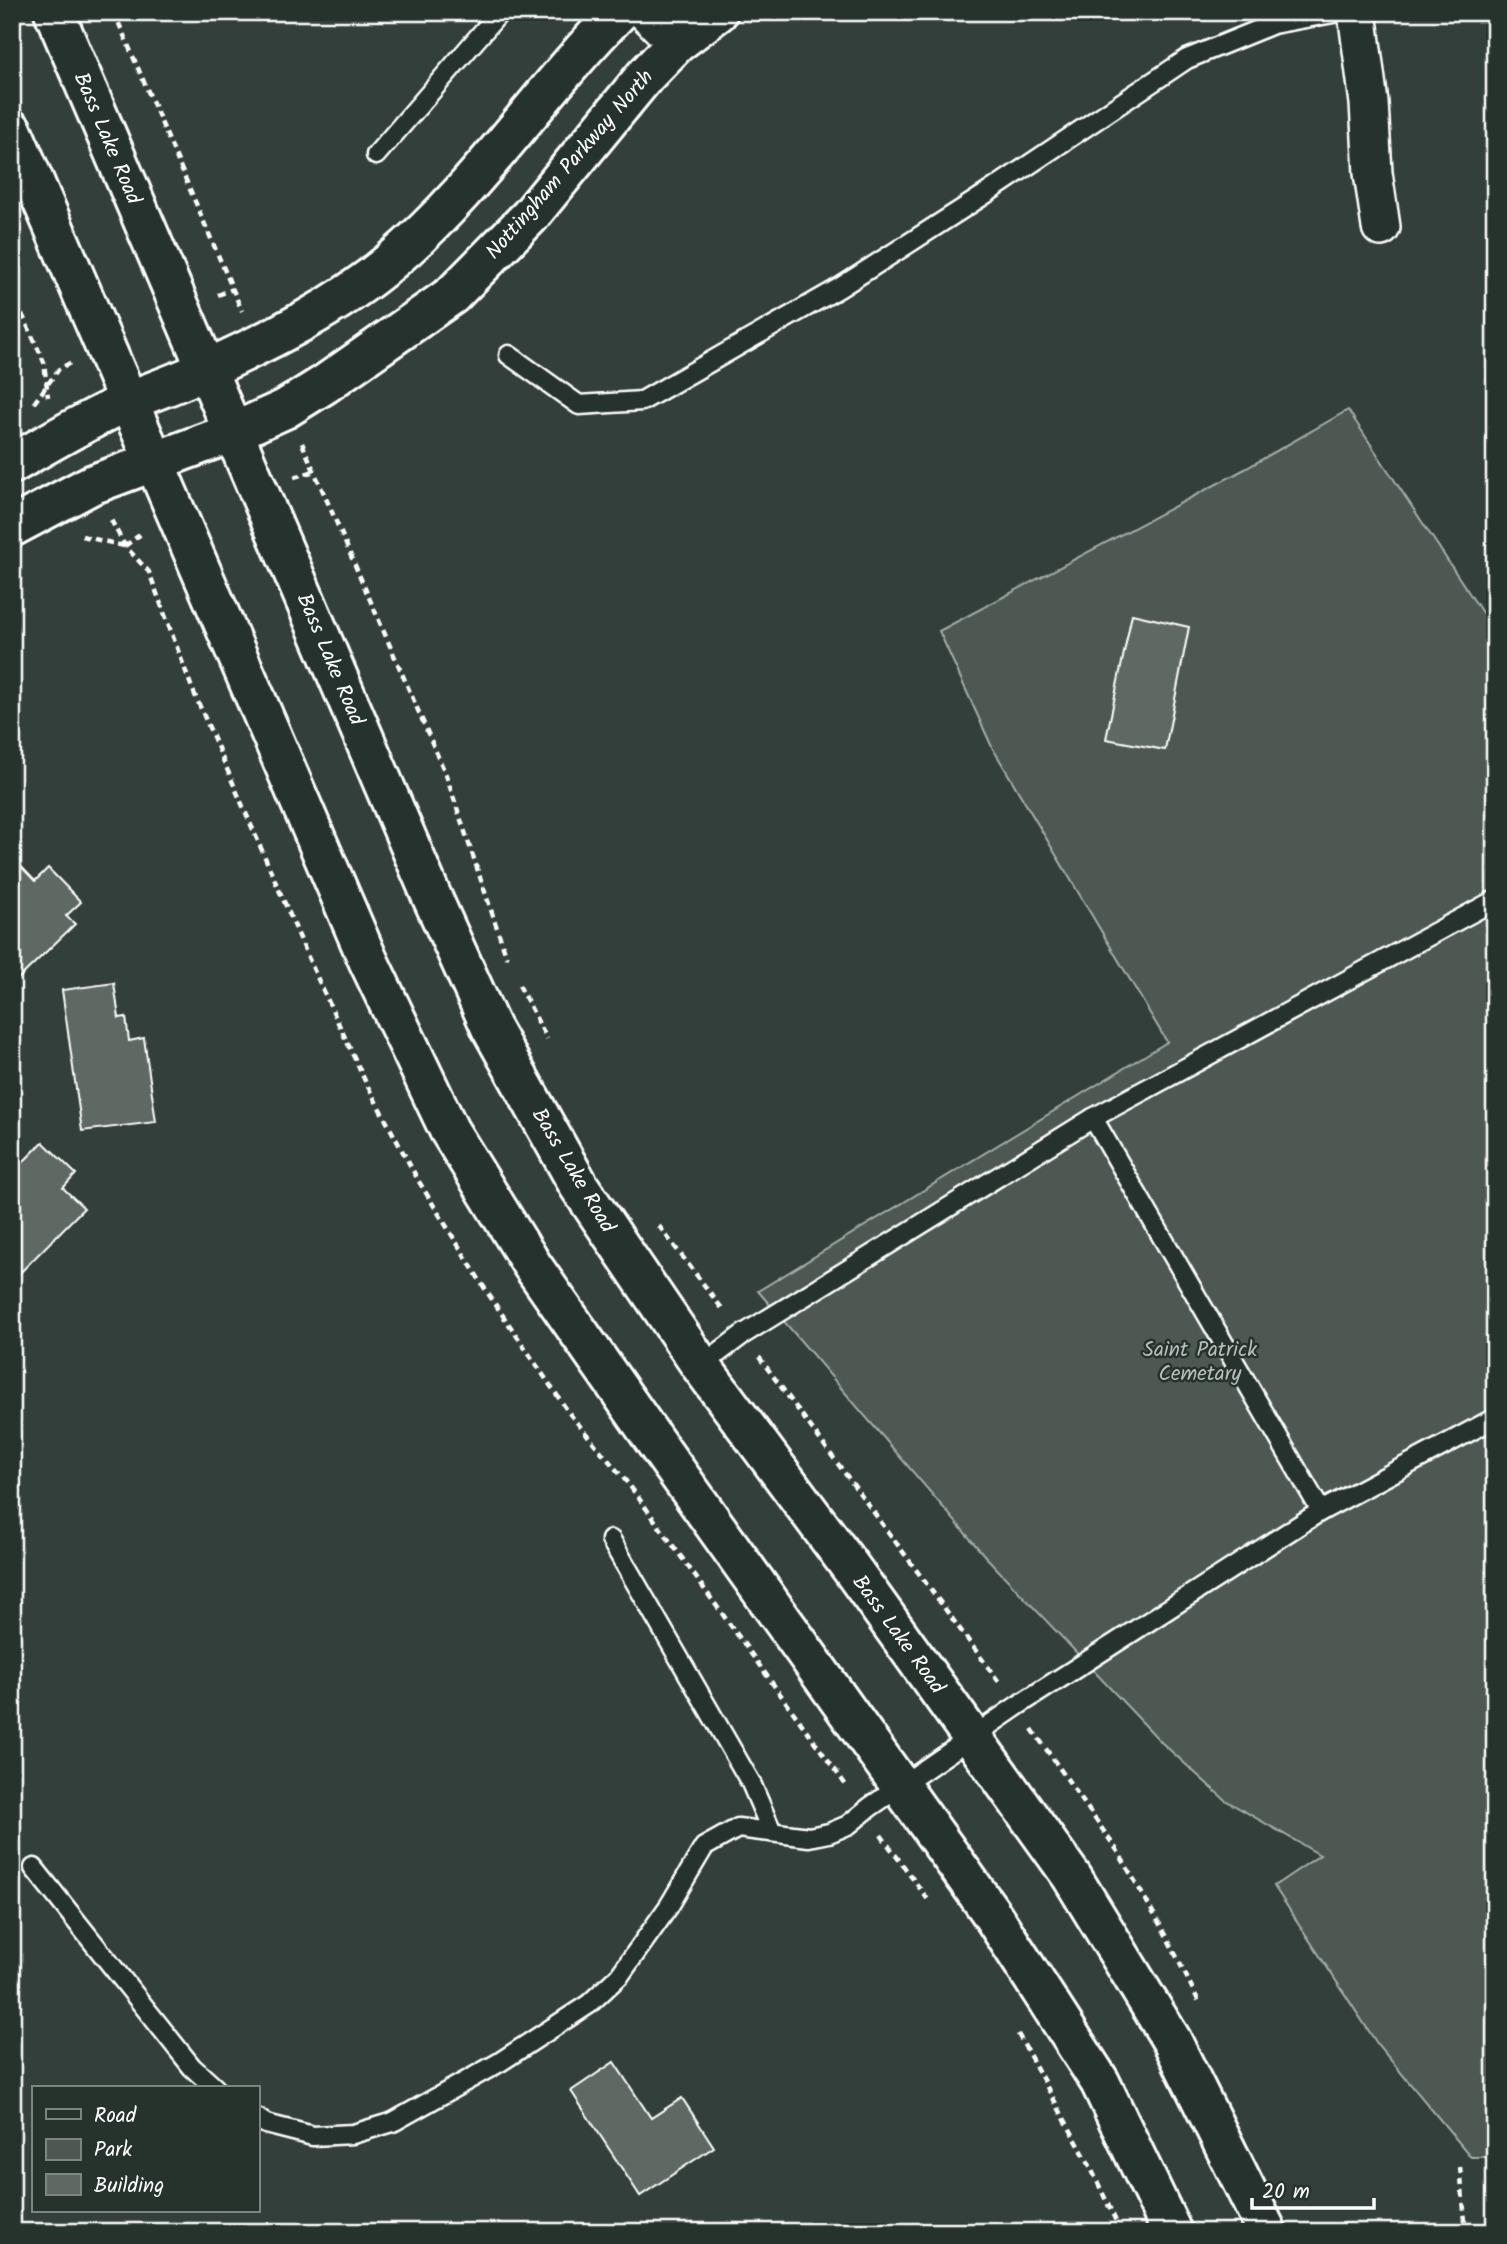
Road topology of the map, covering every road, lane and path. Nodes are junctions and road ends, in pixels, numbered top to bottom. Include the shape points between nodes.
1 (54, 12) edge
2 (114, 12) edge
3 (500, 12) edge
4 (619, 12) edge
5 (646, 12) edge
6 (718, 12) edge
7 (1339, 12) edge
8 (1357, 12) edge
9 (677, 43) junction
10 (12, 130) edge
11 (376, 155) dead end
12 (1381, 227) dead end
13 (233, 289) dead end
14 (12, 292) edge
15 (509, 355) dead end
16 (206, 369) junction
17 (46, 386) dead end
18 (128, 402) junction
19 (234, 432) junction
20 (154, 463) junction
21 (12, 464) edge
22 (316, 471) dead end
23 (12, 527) edge
24 (72, 541) dead end
25 (125, 547) dead end
26 (31, 562) dead end
27 (12, 573) edge
28 (1495, 900) edge
29 (509, 965) dead end
30 (515, 976) dead end
31 (551, 1048) dead end
32 (1093, 1118) junction
33 (654, 1220) dead end
34 (730, 1319) dead end
35 (754, 1350) dead end
36 (701, 1366) junction
37 (1495, 1418) edge
38 (1321, 1511) junction
39 (611, 1540) dead end
40 (1000, 1683) dead end
41 (973, 1737) junction
42 (900, 1786) junction
43 (772, 1832) junction
44 (884, 1839) dead end
45 (33, 1868) dead end
46 (932, 1905) dead end
47 (1011, 2023) dead end
48 (213, 2086) edge
49 (259, 2119) edge
50 (1460, 2167) dead end
51 (1121, 2232) edge
52 (1172, 2232) edge
53 (1267, 2232) edge
54 (1466, 2232) edge

1 - 16 main road, Bass Lake Road
2 - 13 path
3 - 11 lane
4 - 16 main road via 449,209 389,263 287,330
5 - 9 street
6 - 9 main road, Nottingham Parkway North
7 - 15 lane via 1273,24 1187,59 839,288 642,401 579,405
8 - 12 street
9 - 19 main road, Nottingham Parkway North via 530,216 452,295 306,397
10 - 18 main road
14 - 17 path via 44,362
16 - 18 main road
16 - 19 main road, Bass Lake Road
18 - 20 main road
18 - 21 main road
19 - 20 main road, Nottingham Parkway North
19 - 36 main road, Bass Lake Road via 491,1028 579,1186
20 - 23 main road, Nottingham Parkway North via 91,485
20 - 42 main road via 368,960 449,1130 532,1265
22 - 29 path via 446,775
24 - 25 path via 83,536
26 - 27 path
28 - 32 lane
30 - 31 path
32 - 36 lane via 742,1335
32 - 38 lane
33 - 34 path
35 - 40 path
36 - 41 main road, Bass Lake Road
37 - 38 lane
38 - 41 lane
39 - 43 lane via 751,1783
41 - 42 lane
41 - 53 main road, Bass Lake Road via 1072,1877 1172,2041
42 - 43 lane via 848,1825 829,1833 809,1837
42 - 52 main road via 989,1910 1100,2082
43 - 49 lane via 738,1828 704,1847 620,1975 589,2004 500,2062 393,2122 353,2134 313,2136
44 - 46 path
45 - 48 lane via 192,2067
47 - 51 path
50 - 54 path

